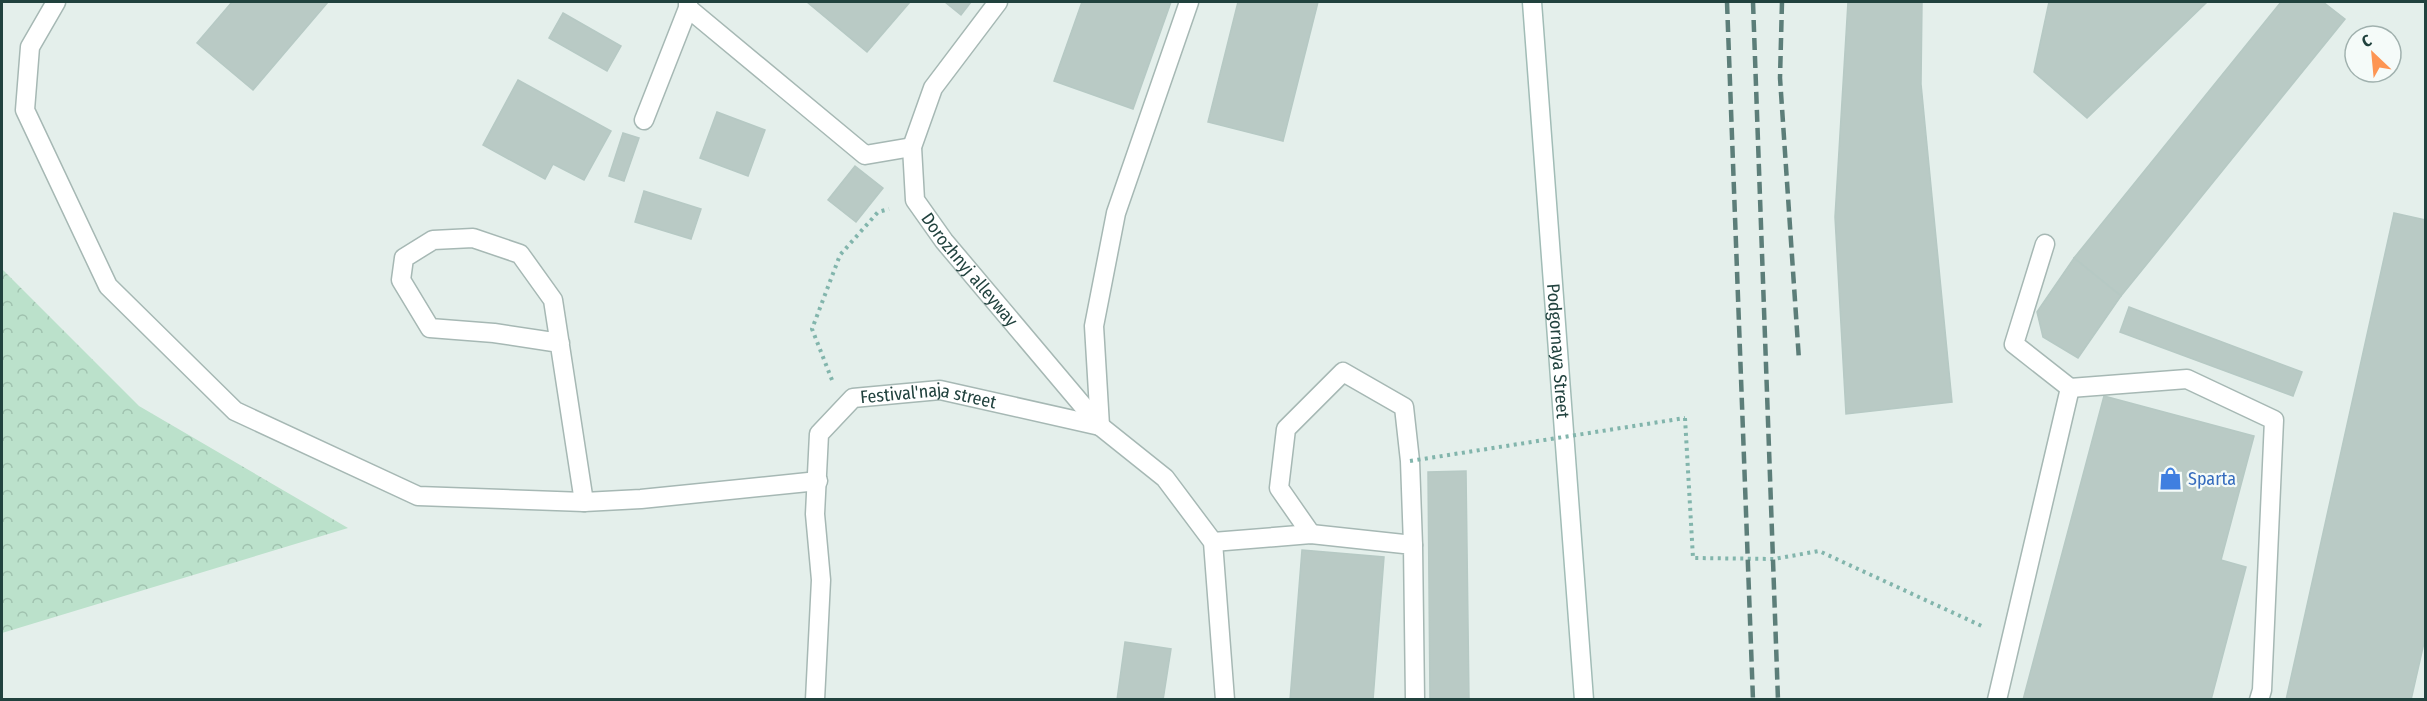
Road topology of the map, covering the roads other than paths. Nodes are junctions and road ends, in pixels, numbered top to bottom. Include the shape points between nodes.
1 (56, 2) edge
2 (998, 2) edge
3 (1189, 2) edge
4 (1532, 2) edge
5 (688, 5) edge
6 (644, 120) dead end
7 (912, 147) junction
8 (2045, 244) dead end
9 (560, 343) junction
10 (2070, 388) junction
11 (1100, 426) junction
12 (818, 481) junction
13 (584, 502) junction
14 (1311, 534) junction
15 (1214, 542) junction
16 (1413, 545) junction
17 (815, 699) edge
18 (1225, 699) edge
19 (1415, 699) edge
20 (1584, 699) edge
21 (1997, 699) edge
22 (2259, 699) edge

1 - 13 street via 30,47 25,110 108,286 235,411 418,496
2 - 7 street, Dorozhnyj alleyway via 933,88
3 - 11 street via 1116,213 1095,326
4 - 20 street, Podgornaya Street
5 - 6 street
5 - 7 street via 865,155
7 - 11 street, Dorozhnyj alleyway via 915,200 944,241
8 - 10 street via 2014,344
9 - 9 street via 430,328 401,280 404,258 433,240 473,238 520,254 553,300
9 - 13 street
10 - 21 street
10 - 22 street via 2187,379 2274,420
11 - 12 street, Festival'naja street via 940,390 853,398 819,434
11 - 15 street via 1165,478
12 - 13 street
12 - 17 street, Festival'naja street via 815,514 821,580
14 - 15 street
14 - 16 street
14 - 16 street via 1279,488 1286,429 1343,372 1404,407
15 - 18 street
16 - 19 street

